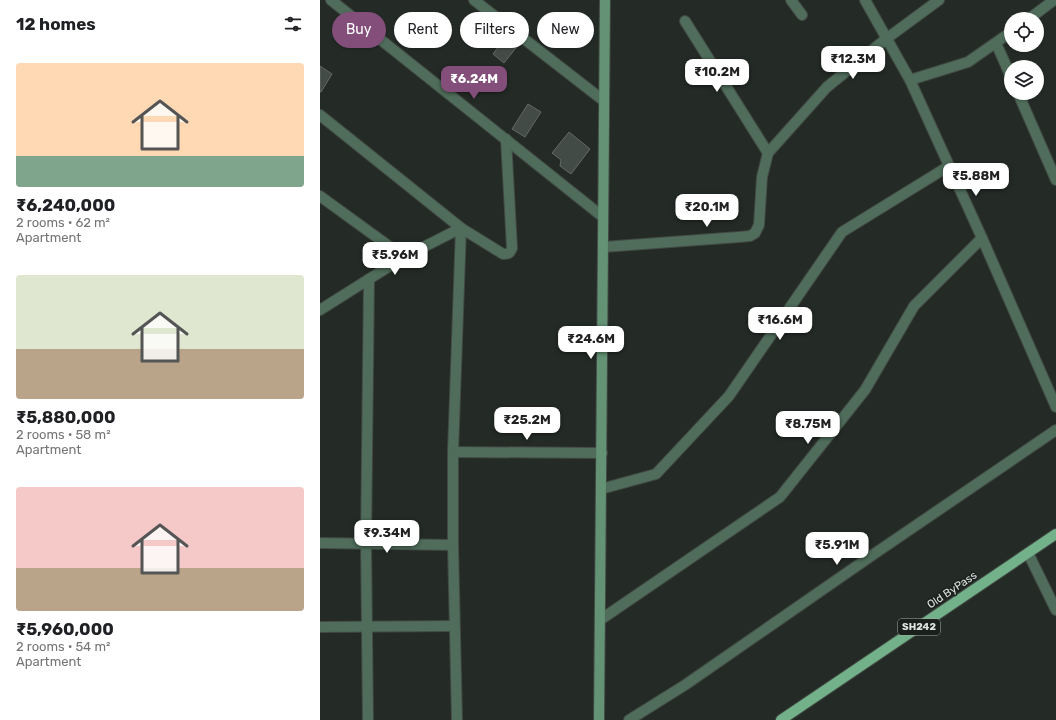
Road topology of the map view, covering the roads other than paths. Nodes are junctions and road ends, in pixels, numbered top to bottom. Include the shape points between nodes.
1 (331, 0) edge
2 (474, 0) edge
3 (605, 0) edge
4 (791, 0) edge
5 (865, 0) edge
6 (939, 0) edge
7 (1054, 0) edge
8 (1038, 12) edge
9 (802, 15) dead end
10 (685, 21) dead end
11 (1004, 37) edge
12 (886, 40) junction
13 (996, 43) junction
14 (1004, 61) edge
15 (910, 80) junction
16 (1021, 100) edge
17 (604, 101) junction
18 (320, 114) edge
19 (506, 139) junction
20 (768, 153) junction
21 (949, 166) junction
22 (1056, 179) edge
23 (320, 196) edge
24 (603, 217) junction
25 (461, 228) junction
26 (982, 238) junction
27 (603, 247) junction
28 (404, 257) junction
29 (369, 280) junction
30 (320, 310) edge
31 (1056, 407) edge
32 (1056, 430) edge
33 (453, 452) junction
34 (602, 453) junction
35 (601, 489) junction
36 (1056, 534) edge
37 (366, 542) junction
38 (320, 543) edge
39 (453, 545) junction
40 (1028, 553) junction
41 (1056, 610) edge
42 (600, 620) junction
43 (454, 626) junction
44 (320, 627) edge
45 (367, 627) junction
46 (368, 720) edge
47 (457, 720) edge
48 (599, 720) edge
49 (629, 720) edge
50 (781, 720) edge

1 - 19 street
2 - 17 street
3 - 17 main road
4 - 9 street
5 - 12 street
6 - 12 street
7 - 8 street
10 - 20 street
11 - 13 street
12 - 15 street
12 - 20 street via 827,87
13 - 14 street
13 - 15 street via 968,62
15 - 21 street
16 - 22 street
17 - 24 main road
18 - 25 street
19 - 24 street
19 - 25 street via 511,251 503,254
20 - 27 street via 762,177 759,225 750,236
21 - 26 street
21 - 35 street via 842,232 729,396 656,474
23 - 28 street
24 - 27 main road
25 - 28 street
25 - 33 street
26 - 31 street
26 - 42 street via 914,306 865,390 780,497
27 - 34 main road
28 - 29 street
29 - 30 street
29 - 37 street
32 - 49 street via 685,685
33 - 34 street
33 - 39 street
34 - 35 main road
35 - 42 main road
36 - 40 main road, Old ByPass / SH242
37 - 38 street
37 - 39 street
37 - 45 street
39 - 43 street
40 - 41 street
40 - 50 main road, Old ByPass / SH242
42 - 48 main road
43 - 45 street
43 - 47 street
44 - 45 street
45 - 46 street

